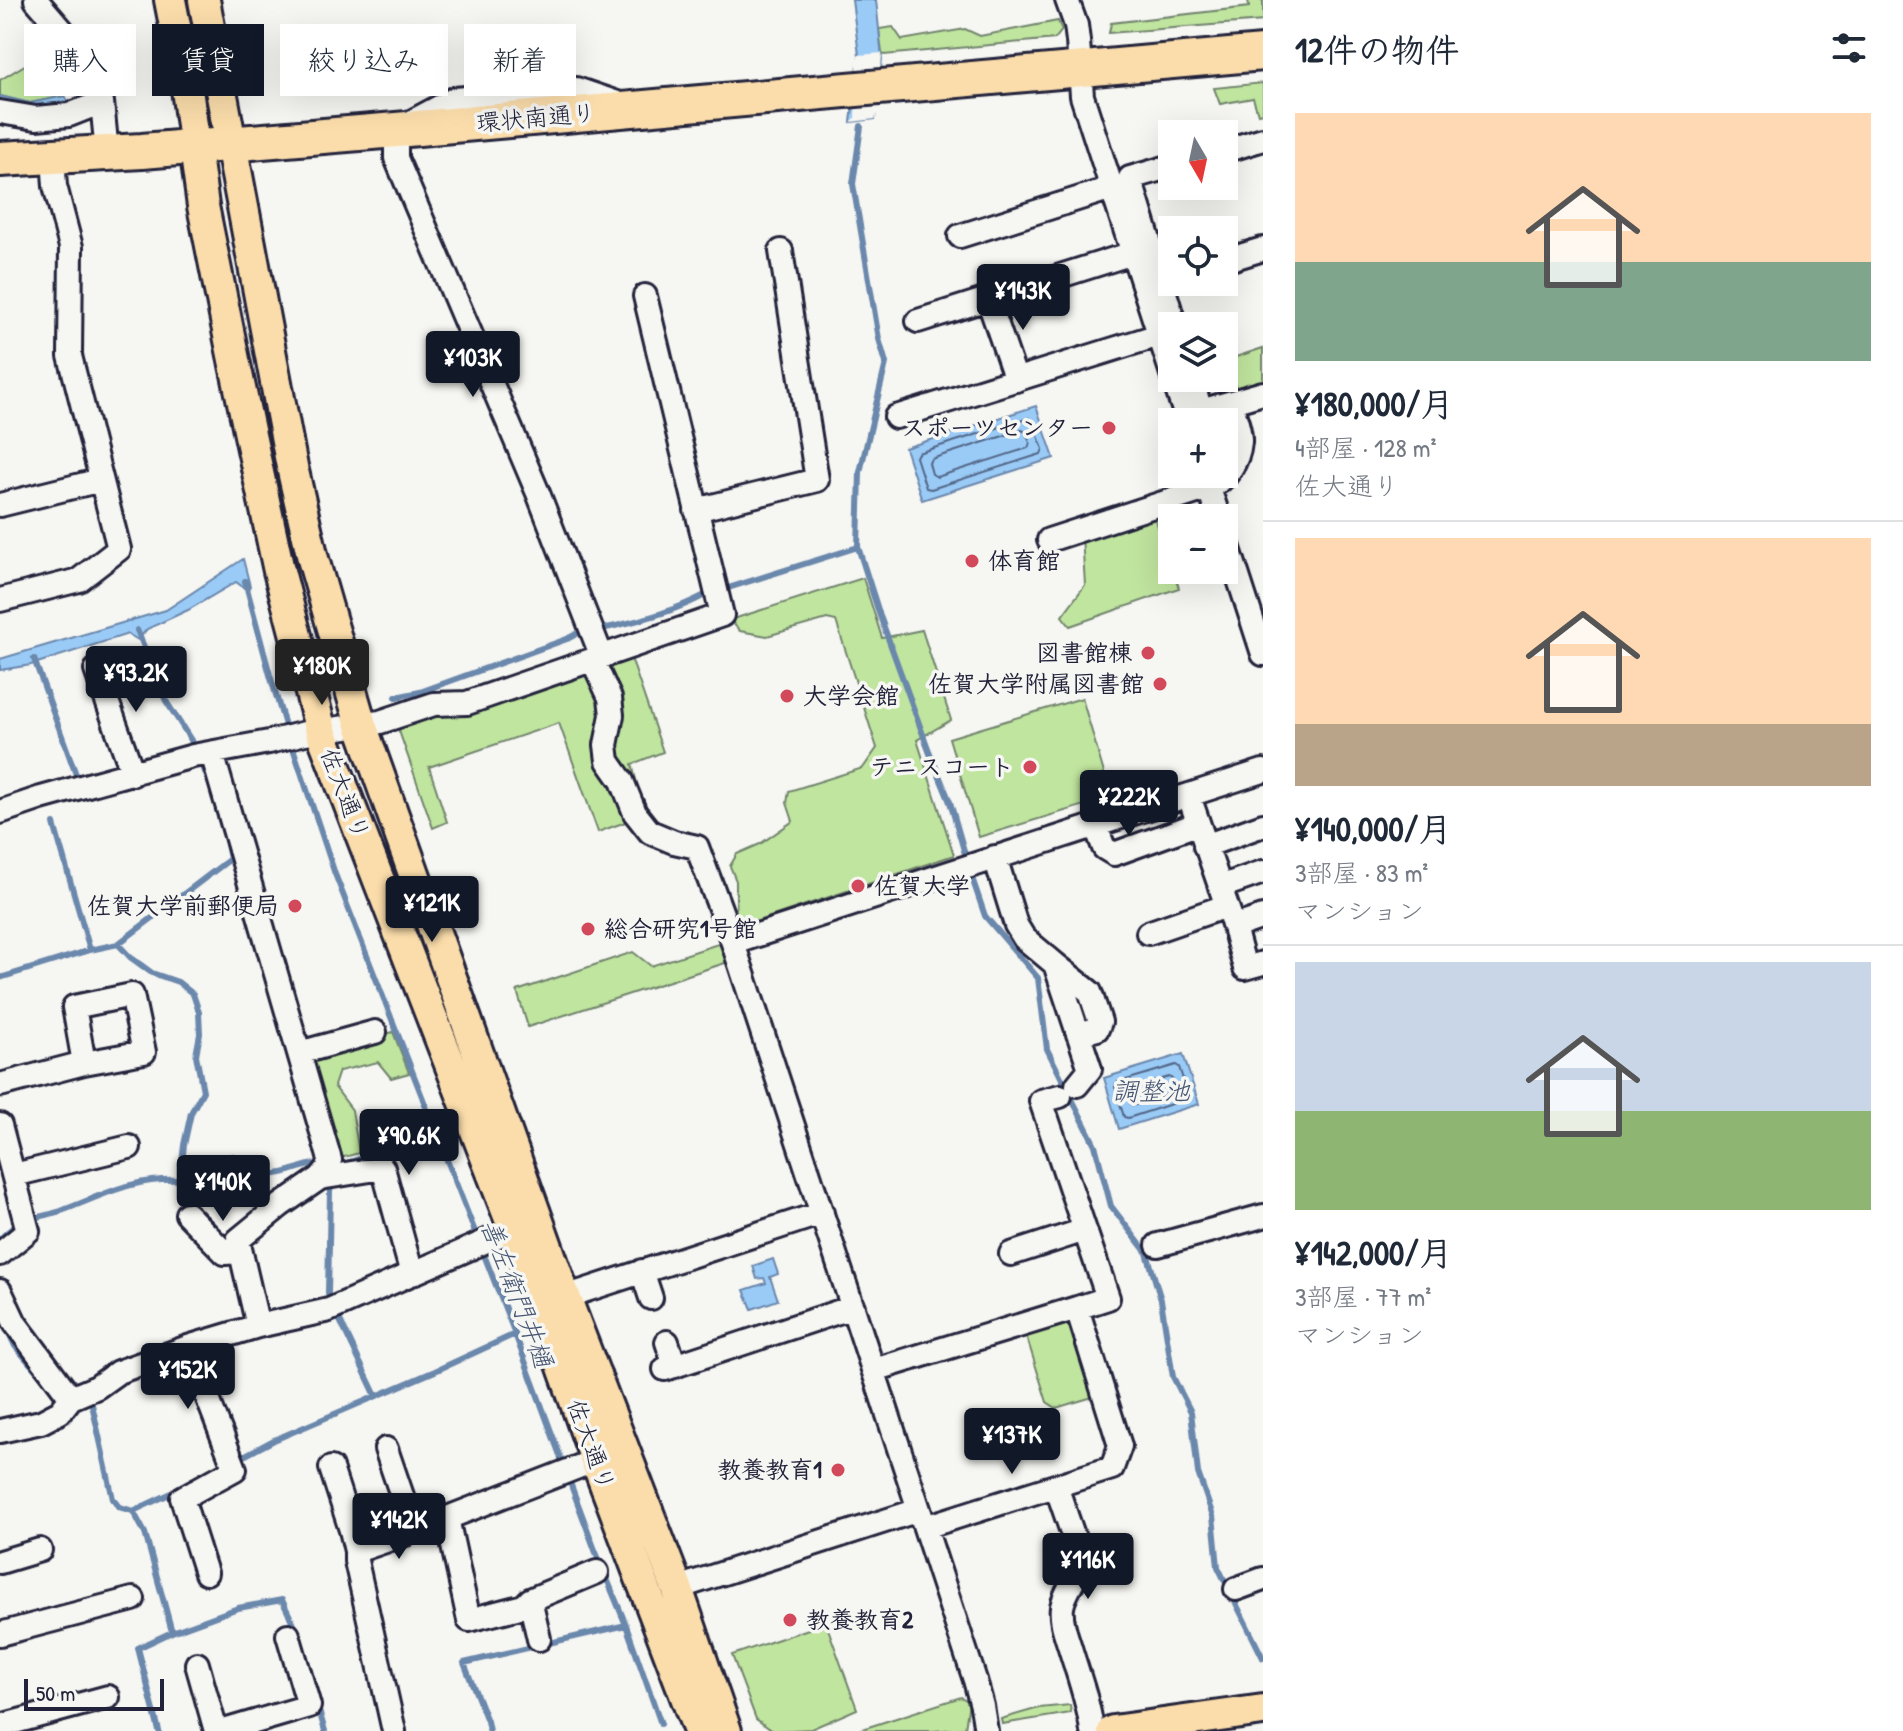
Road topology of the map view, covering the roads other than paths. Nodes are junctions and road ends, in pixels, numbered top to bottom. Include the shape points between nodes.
1 (36, 0) edge
2 (170, 0) edge
3 (204, 0) edge
4 (1067, 0) edge
5 (1263, 53) edge
6 (1080, 69) junction
7 (102, 102) junction
8 (0, 112) edge
9 (396, 130) junction
10 (1263, 139) edge
11 (231, 144) junction
12 (194, 147) junction
13 (1238, 147) edge
14 (107, 153) junction
15 (53, 157) junction
16 (0, 159) edge
17 (1158, 170) edge
18 (1112, 188) junction
19 (960, 236) dead end
20 (1263, 249) edge
21 (781, 251) dead end
22 (1133, 253) junction
23 (1158, 254) edge
24 (1238, 257) edge
25 (645, 296) dead end
26 (988, 299) junction
27 (1159, 312) edge
28 (918, 321) dead end
29 (1158, 333) edge
30 (1016, 380) junction
31 (1263, 393) edge
32 (1231, 404) junction
33 (1220, 408) edge
34 (1232, 408) edge
35 (896, 417) dead end
36 (101, 480) junction
37 (1188, 488) edge
38 (0, 505) edge
39 (696, 510) junction
40 (1049, 540) dead end
41 (1238, 564) edge
42 (0, 600) edge
43 (1256, 603) edge
44 (1263, 654) edge
45 (598, 659) junction
46 (96, 670) dead end
47 (361, 725) junction
48 (299, 735) junction
49 (203, 754) junction
50 (1263, 771) edge
51 (133, 774) junction
52 (1189, 796) junction
53 (0, 812) edge
54 (1095, 824) junction
55 (1197, 824) junction
56 (1263, 825) edge
57 (1205, 846) junction
58 (995, 857) junction
59 (1263, 872) edge
60 (1226, 907) junction
61 (1263, 917) edge
62 (1148, 933) dead end
63 (733, 943) junction
64 (1257, 970) edge
65 (375, 1032) dead end
66 (299, 1053) junction
67 (84, 1063) dead end
68 (0, 1085) edge
69 (0, 1128) edge
70 (129, 1147) dead end
71 (329, 1171) junction
72 (14, 1175) junction
73 (822, 1213) junction
74 (187, 1214) dead end
75 (1263, 1216) edge
76 (1085, 1230) junction
77 (492, 1239) junction
78 (1158, 1245) dead end
79 (240, 1252) junction
80 (0, 1254) edge
81 (1011, 1254) dead end
82 (642, 1271) junction
83 (412, 1274) junction
84 (0, 1291) edge
85 (565, 1297) junction
86 (651, 1298) dead end
87 (853, 1307) junction
88 (1077, 1308) junction
89 (258, 1326) junction
90 (667, 1342) dead end
91 (188, 1347) junction
92 (874, 1370) junction
93 (71, 1398) junction
94 (0, 1431) edge
95 (386, 1449) dead end
96 (331, 1468) dead end
97 (576, 1468) junction
98 (1056, 1486) junction
99 (447, 1518) junction
100 (922, 1519) junction
101 (414, 1531) junction
102 (40, 1550) dead end
103 (356, 1551) junction
104 (0, 1562) edge
105 (597, 1572) dead end
106 (206, 1573) dead end
107 (1263, 1579) edge
108 (677, 1588) junction
109 (1236, 1589) dead end
110 (133, 1599) dead end
111 (530, 1600) junction
112 (0, 1634) edge
113 (288, 1635) dead end
114 (539, 1639) dead end
115 (197, 1664) dead end
116 (108, 1697) dead end
117 (1262, 1714) edge
118 (1190, 1725) edge
119 (0, 1726) edge
120 (216, 1731) edge
121 (224, 1731) edge
122 (394, 1731) edge
123 (699, 1731) edge
124 (726, 1731) edge
125 (986, 1731) edge
126 (1092, 1731) edge
127 (1113, 1731) edge

1 - 7 street via 62,30
2 - 12 main road, 佐大通り
3 - 11 main road, 佐大通り
4 - 6 street via 1076,25
5 - 6 highway, 環状南通り
6 - 9 highway, 環状南通り
6 - 18 street via 1082,96
7 - 8 street via 69,115 36,118
7 - 14 street
9 - 11 highway, 環状南通り
9 - 45 street via 396,158 538,493
10 - 13 street
11 - 12 highway, 環状南通り
11 - 47 main road, 佐大通り via 291,462
12 - 14 highway, 環状南通り
12 - 48 main road, 佐大通り via 279,571
14 - 15 highway, 環状南通り
15 - 16 highway, 環状南通り
15 - 36 street via 71,247 70,356
17 - 23 street via 1130,178
18 - 19 street
18 - 22 street
20 - 24 street
21 - 39 street via 817,480
22 - 26 street
22 - 27 street
25 - 39 street
26 - 28 street
26 - 30 street
29 - 30 street
30 - 35 street
31 - 32 street
32 - 33 street
32 - 34 street
36 - 38 street
36 - 42 street via 119,549 79,580
37 - 40 street
39 - 45 street via 722,615
41 - 43 street
43 - 44 street
45 - 47 street via 467,703 434,704
45 - 63 street via 612,715 608,761 650,832 697,847
46 - 51 street
47 - 48 street
47 - 85 main road, 佐大通り
48 - 49 street
48 - 77 main road, 佐大通り
49 - 51 street
49 - 66 street
50 - 52 street
51 - 53 street
52 - 54 street
52 - 55 street
54 - 55 street via 1104,848 1114,854
54 - 58 street
55 - 57 street
56 - 57 street
57 - 60 street
58 - 63 street
58 - 76 street via 1016,925 1055,964 1090,1069 1068,1091 1041,1101
59 - 60 street
60 - 61 street
60 - 62 street
60 - 64 street
63 - 73 street
65 - 66 street
66 - 71 street
67 - 68 street
69 - 72 street
70 - 72 street
71 - 79 street via 238,1240
71 - 83 street via 383,1168
72 - 80 street via 28,1231
73 - 82 street
73 - 87 street
74 - 79 street via 225,1253
75 - 78 street
76 - 81 street
76 - 88 street via 1108,1298
77 - 83 street
77 - 97 main road, 佐大通り
79 - 89 street
82 - 85 street
82 - 86 street
83 - 89 street via 334,1308
84 - 93 street via 15,1323
85 - 108 main road, 佐大通り
87 - 90 street via 670,1368
87 - 92 street
88 - 92 street
88 - 98 street via 1120,1446 1112,1468
89 - 91 street
91 - 93 street via 118,1372
91 - 106 street via 235,1469 182,1498
92 - 100 street
93 - 94 street via 60,1412 41,1422
95 - 101 street
96 - 103 street
97 - 99 street
97 - 123 main road, 佐大通り
98 - 100 street
98 - 126 street via 1082,1561 1062,1607
99 - 101 street
99 - 111 street via 469,1620
100 - 108 street
100 - 125 street via 975,1680
101 - 103 street
102 - 104 street
103 - 122 street
105 - 111 street
107 - 109 street
108 - 124 main road, 佐大通り
110 - 112 street
111 - 114 street
113 - 121 street via 309,1706
115 - 120 street
116 - 119 street
117 - 118 main road
118 - 127 main road

